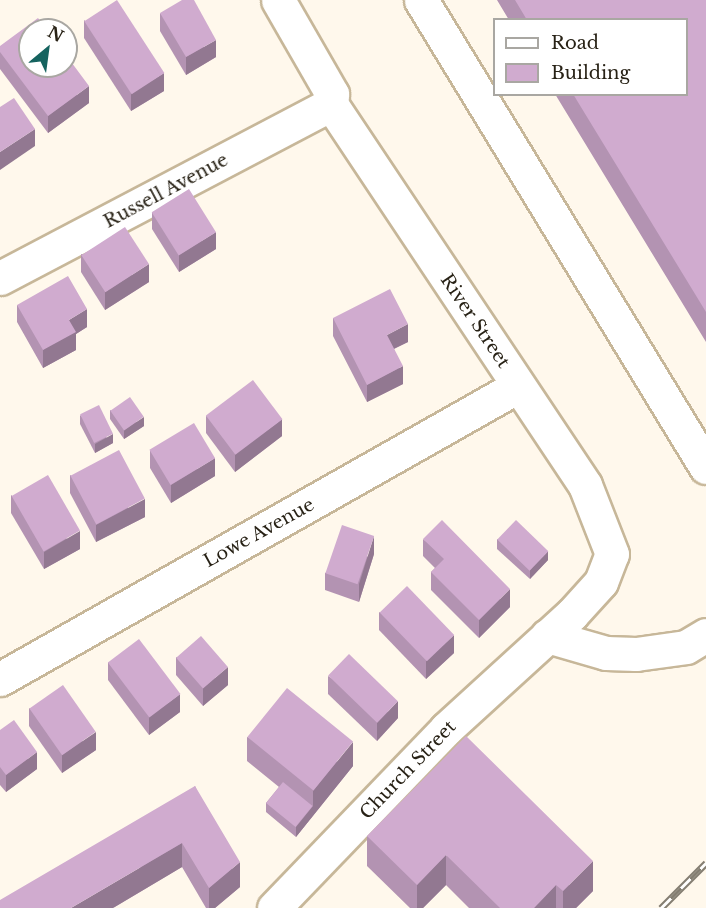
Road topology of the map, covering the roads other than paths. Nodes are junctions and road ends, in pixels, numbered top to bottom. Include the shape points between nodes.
1 (278, 0) edge
2 (421, 0) edge
3 (331, 104) junction
4 (0, 278) edge
5 (518, 386) junction
6 (706, 468) edge
7 (706, 635) edge
8 (547, 636) junction
9 (0, 679) edge
10 (274, 908) edge

1 - 3 street, River Street via 332,94
2 - 6 street
3 - 4 street, Russell Avenue
3 - 5 street, River Street
5 - 8 street, River Street via 585,485 612,554 601,582
5 - 9 street, Lowe Avenue
7 - 8 street via 686,647 636,654 606,653
8 - 10 street, Church Street via 446,729

